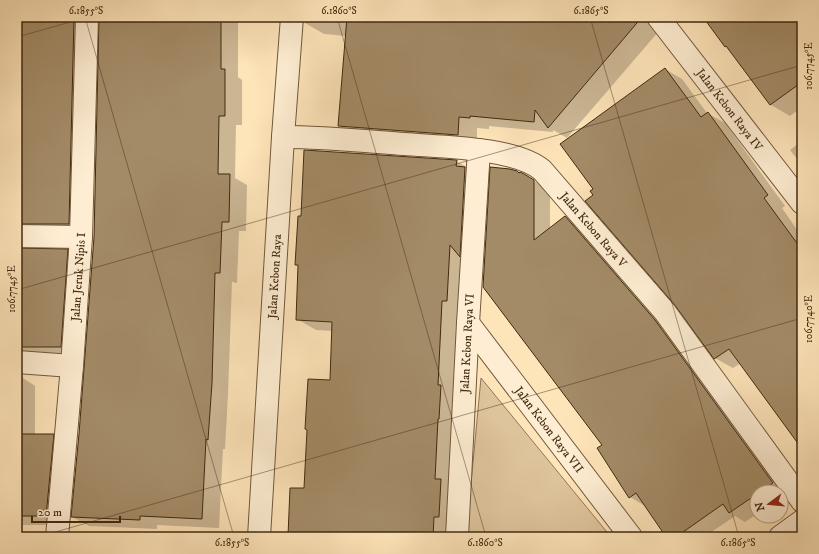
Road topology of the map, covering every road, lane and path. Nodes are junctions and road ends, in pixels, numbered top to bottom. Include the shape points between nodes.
1 (87, 17) edge
2 (292, 17) edge
3 (658, 17) edge
4 (283, 137) junction
5 (479, 150) junction
6 (802, 202) edge
7 (17, 236) edge
8 (81, 237) junction
9 (468, 323) junction
10 (17, 362) edge
11 (72, 366) junction
12 (802, 501) edge
13 (802, 521) edge
14 (57, 537) edge
15 (259, 537) edge
16 (457, 537) edge
17 (631, 537) edge
18 (780, 537) edge

1 - 8 street, Jalan Jeruk Nipis I
2 - 4 street, Jalan Kebon Raya
3 - 6 street, Jalan Kebon Raya IV
4 - 5 street, Jalan Kebon Raya V via 316,137
4 - 15 street, Jalan Kebon Raya
5 - 9 street, Jalan Kebon Raya VI
5 - 12 street, Jalan Kebon Raya V via 526,159 542,170 665,312
7 - 8 street
8 - 11 street, Jalan Jeruk Nipis I
9 - 16 street, Jalan Kebon Raya VI
9 - 17 street, Jalan Kebon Raya VII
10 - 11 street
11 - 14 street, Jalan Jeruk Nipis I
13 - 18 street

